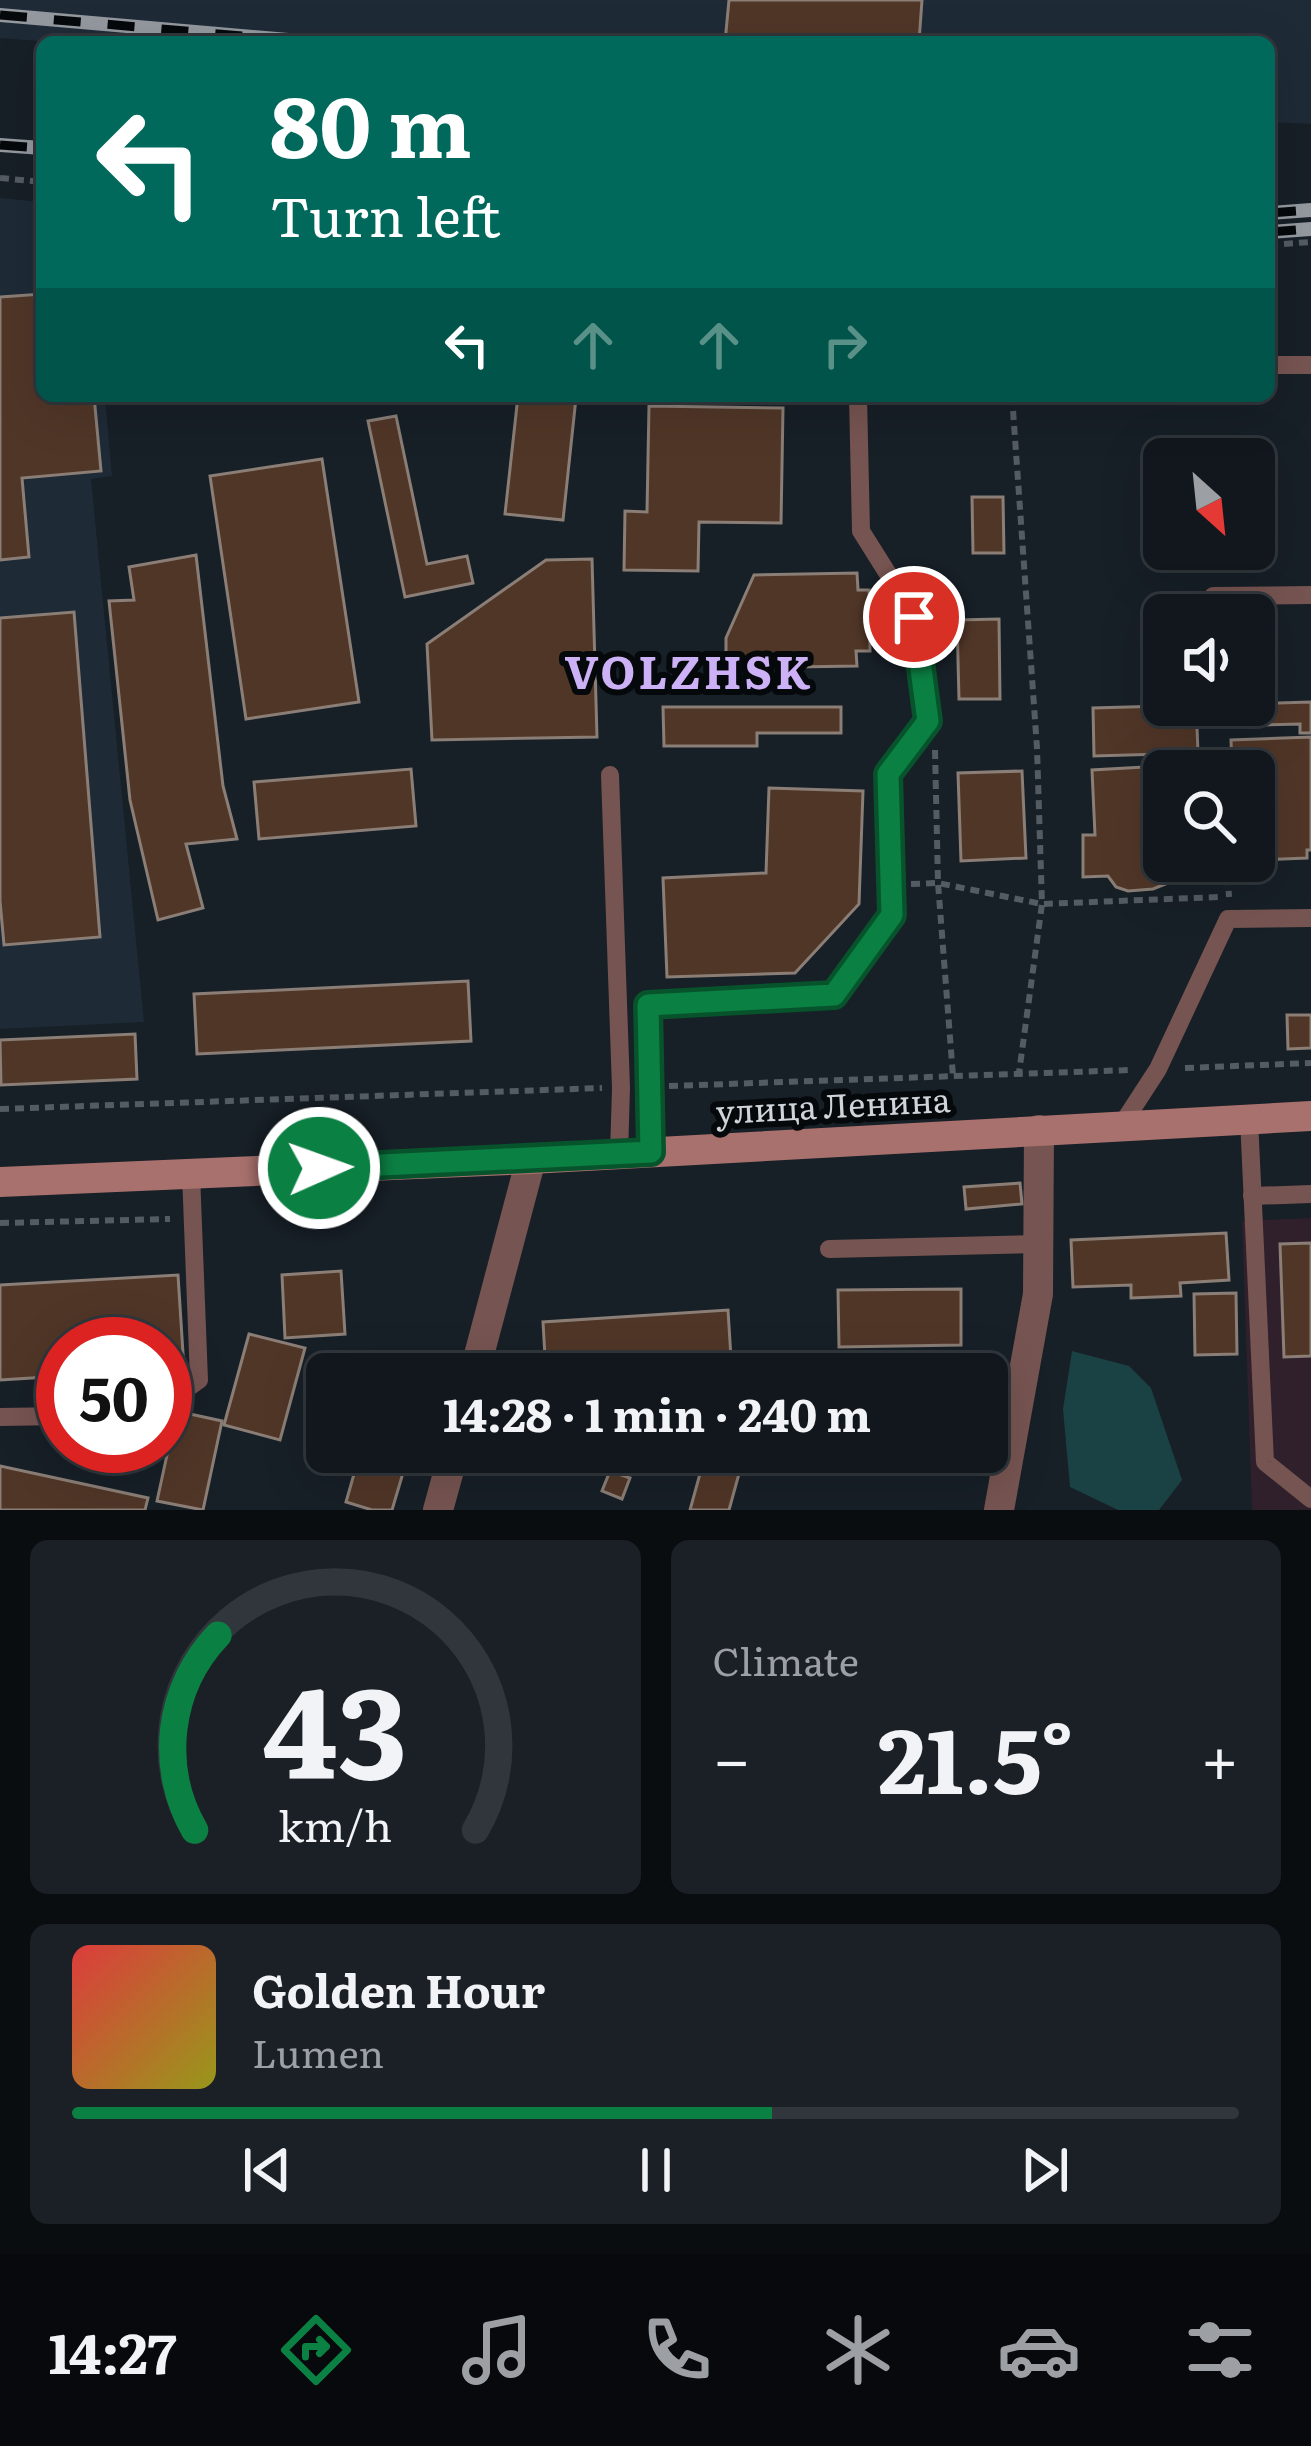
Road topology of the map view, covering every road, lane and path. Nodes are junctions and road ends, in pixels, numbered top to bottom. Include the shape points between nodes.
1 (0, 178) edge
2 (36, 181) edge
3 (1311, 242) edge
4 (1275, 245) edge
5 (1275, 364) edge
6 (1311, 365) edge
7 (858, 402) edge
8 (1012, 402) edge
9 (1275, 595) edge
10 (1311, 595) edge
11 (934, 742) dead end
12 (610, 775) dead end
13 (1228, 882) edge
14 (938, 883) junction
15 (891, 885) junction
16 (1249, 896) dead end
17 (1228, 897) junction
18 (1042, 904) junction
19 (1311, 918) edge
20 (1019, 1073) dead end
21 (953, 1076) dead end
22 (1311, 1116) edge
23 (1249, 1119) junction
24 (1120, 1126) junction
25 (1039, 1130) junction
26 (651, 1152) junction
27 (620, 1154) junction
28 (531, 1159) junction
29 (191, 1174) junction
30 (0, 1182) edge
31 (1311, 1194) edge
32 (1252, 1196) junction
33 (193, 1218) junction
34 (0, 1223) edge
35 (1039, 1244) junction
36 (830, 1249) dead end
37 (480, 1353) edge
38 (192, 1385) edge
39 (36, 1416) edge
40 (0, 1417) edge
41 (448, 1473) edge
42 (1311, 1499) edge
43 (438, 1510) edge
44 (999, 1510) edge

1 - 2 path
3 - 4 path
5 - 6 lane
7 - 15 lane via 861,531 914,617 928,721 888,774
8 - 18 path
9 - 10 lane
11 - 14 path
12 - 27 lane
13 - 17 path
14 - 15 path
14 - 18 path
14 - 21 path
15 - 26 lane via 892,915 834,995 648,1005
16 - 17 path
17 - 18 path
18 - 20 path
19 - 24 lane via 1228,919 1158,1069
22 - 23 main road, улица Ленина
23 - 24 main road, улица Ленина
23 - 32 lane
24 - 25 main road, улица Ленина
25 - 26 main road, улица Ленина
25 - 35 street
26 - 27 main road, улица Ленина
27 - 28 main road, улица Ленина
28 - 29 main road, улица Ленина
28 - 37 street
29 - 30 main road, улица Ленина
29 - 33 lane
31 - 32 lane
32 - 42 lane via 1265,1462
33 - 34 path
33 - 38 lane via 199,1380
35 - 36 lane
35 - 44 street via 1038,1294
39 - 40 lane
41 - 43 street

